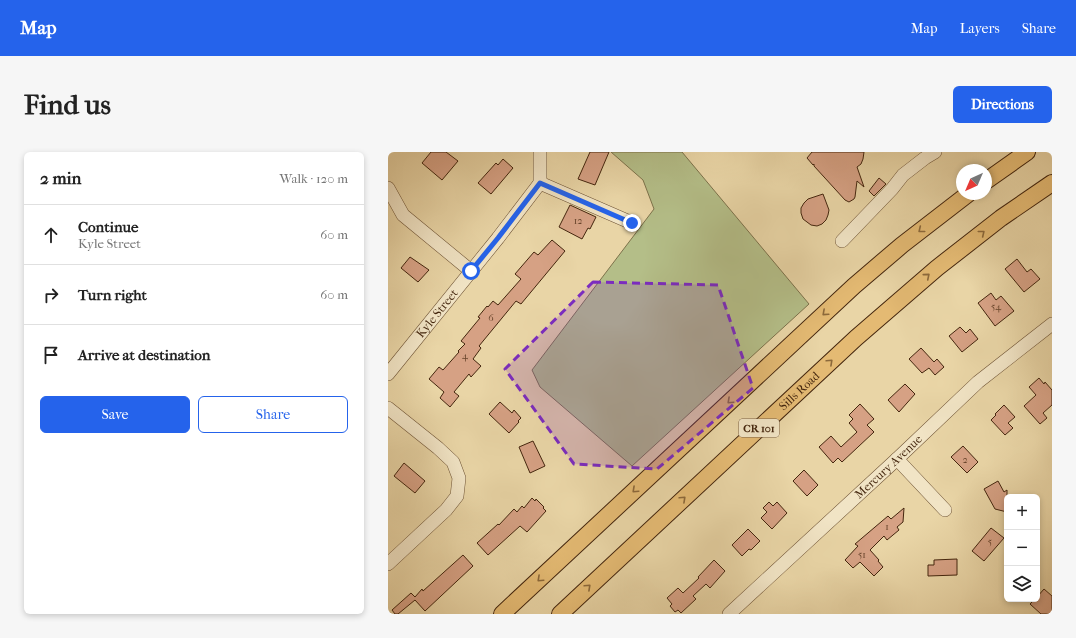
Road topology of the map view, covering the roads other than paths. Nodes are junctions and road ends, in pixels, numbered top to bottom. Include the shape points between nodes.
1 (540, 152) edge
2 (935, 152) edge
3 (1010, 152) edge
4 (1027, 152) edge
5 (992, 168) edge
6 (992, 177) edge
7 (1052, 182) edge
8 (540, 183) junction
9 (388, 188) edge
10 (1052, 191) edge
11 (958, 200) edge
12 (960, 200) edge
13 (952, 206) junction
14 (1001, 218) junction
15 (632, 223) dead end
16 (842, 241) dead end
17 (471, 271) junction
18 (1052, 324) edge
19 (388, 374) edge
20 (388, 408) edge
21 (897, 459) junction
22 (945, 510) dead end
23 (388, 564) edge
24 (522, 596) junction
25 (502, 614) edge
26 (507, 614) edge
27 (560, 614) edge
28 (729, 614) edge

1 - 8 street
2 - 16 street via 903,175
3 - 5 main road
4 - 6 main road
7 - 14 main road, Sills Road / CR 101
8 - 15 street
8 - 17 street, Kyle Street
9 - 17 street via 403,215
10 - 14 main road
11 - 13 main road
12 - 13 main road
13 -> 24 main road via 843,296
27 -> 14 main road, Sills Road / CR 101 via 856,338 925,278
17 - 19 street, Kyle Street
18 - 21 street, Mercury Avenue via 978,382
20 - 23 street via 453,462 459,478 457,496 446,510
21 - 22 street
21 - 28 street, Mercury Avenue
24 - 25 main road
24 - 26 main road

